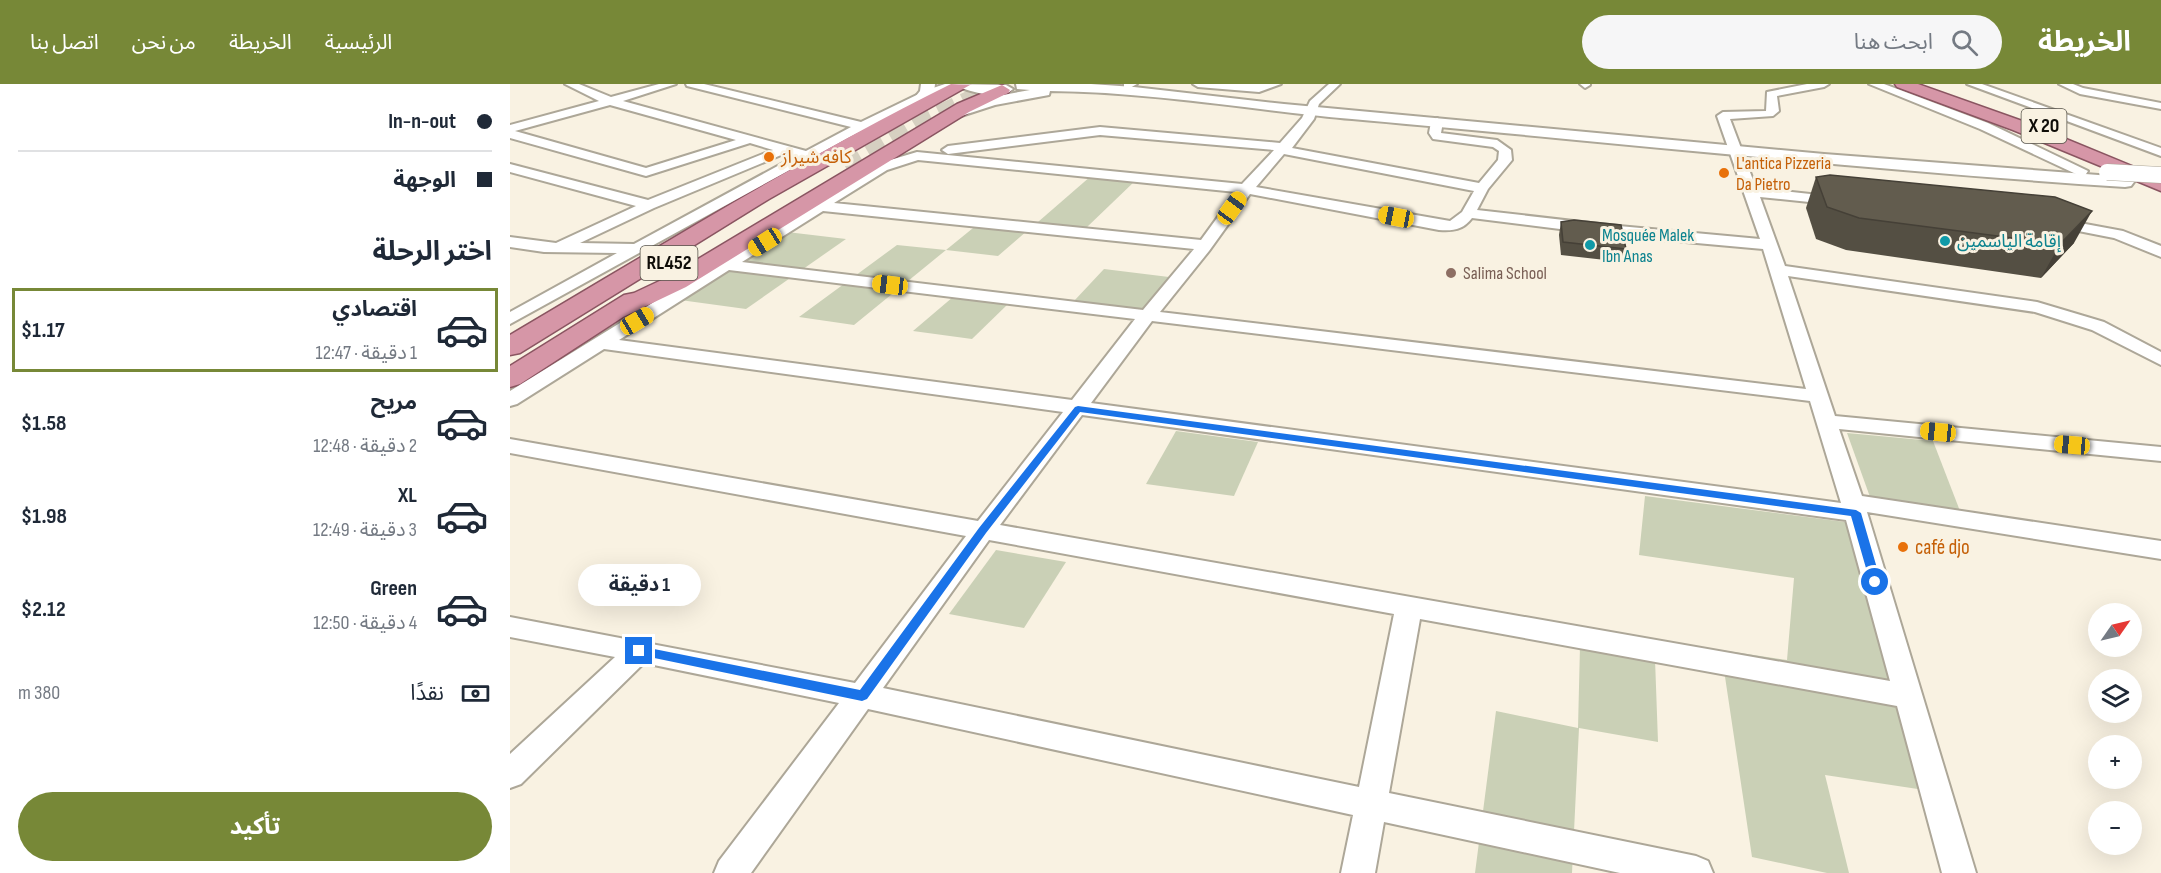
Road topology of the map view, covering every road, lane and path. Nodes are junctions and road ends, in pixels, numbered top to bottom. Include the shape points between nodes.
1 (570, 84) edge
2 (671, 84) edge
3 (691, 84) edge
4 (960, 84) edge
5 (1198, 84) edge
6 (1276, 84) edge
7 (1335, 84) edge
8 (1824, 84) edge
9 (1874, 84) edge
10 (1897, 84) edge
11 (1972, 84) edge
12 (2064, 84) edge
13 (1127, 85) edge
14 (1917, 86) edge
15 (1018, 87) edge
16 (1103, 87) edge
17 (926, 90) edge
18 (610, 101) junction
19 (2161, 106) edge
20 (1313, 107) junction
21 (948, 117) junction
22 (1437, 122) junction
23 (862, 126) junction
24 (510, 131) edge
25 (751, 140) junction
26 (1733, 145) junction
27 (1284, 148) junction
28 (785, 149) junction
29 (2161, 152) edge
30 (917, 156) junction
31 (827, 163) junction
32 (510, 168) edge
33 (2080, 171) junction
34 (2161, 174) edge
35 (2103, 176) junction
36 (2161, 184) edge
37 (1482, 188) junction
38 (1246, 189) junction
39 (1750, 192) junction
40 (1854, 202) edge
41 (649, 205) junction
42 (821, 206) junction
43 (2161, 206) edge
44 (1468, 213) junction
45 (2037, 221) edge
46 (510, 242) edge
47 (1205, 245) junction
48 (1770, 245) junction
49 (559, 247) junction
50 (640, 249) junction
51 (2161, 252) edge
52 (727, 265) junction
53 (1778, 270) junction
54 (616, 282) junction
55 (553, 309) junction
56 (614, 312) junction
57 (1146, 317) junction
58 (510, 319) edge
59 (601, 343) junction
60 (510, 347) edge
61 (2161, 359) edge
62 (510, 361) edge
63 (510, 378) edge
64 (1817, 396) junction
65 (510, 400) edge
66 (1078, 409) junction
67 (1826, 421) junction
68 (510, 446) edge
69 (2161, 454) edge
70 (1854, 507) junction
71 (983, 531) junction
72 (2161, 550) edge
73 (1409, 606) junction
74 (510, 627) edge
75 (639, 651) junction
76 (862, 696) junction
77 (1907, 696) junction
78 (510, 774) edge
79 (1372, 804) junction
80 (731, 873) edge
81 (1358, 873) edge
82 (1696, 873) edge
83 (1959, 873) edge

1 - 18 street
2 - 18 street
3 - 23 street
4 - 15 street via 982,90
4 - 17 street
4 - 54 highway
5 - 6 street via 1255,89
7 - 20 street
8 - 26 street via 1771,94 1773,111 1769,114 1723,116
9 - 33 street via 1984,126
10 - 14 highway
11 - 29 street
12 - 19 street via 2080,91
13 - 16 street
13 - 20 street
14 - 34 highway, X 20
14 - 36 highway, X 20
15 - 16 street
15 - 21 highway
16 - 20 street
16 - 21 street via 1016,96
17 - 23 street
18 - 24 street
18 - 25 street
20 - 22 street
20 - 26 street
20 - 27 street
21 - 56 highway via 676,282
22 - 26 street
22 - 37 street via 1437,136 1497,144 1505,150 1505,160
23 - 31 street
24 - 25 street via 646,172
25 - 28 street
26 - 33 street
26 - 35 street
26 - 39 street
27 - 30 street via 1094,131
27 - 37 street
27 - 38 street
28 - 31 street
28 - 41 street
30 - 38 street
30 - 42 street via 882,167
31 - 50 street
31 - 56 highway, RL452
31 - 62 highway, RL452
32 - 41 street
33 - 35 highway
34 - 35 street, bridge
35 - 36 street
35 - 43 highway
37 - 44 street
38 - 44 street via 1446,226 1457,225
38 - 47 street
39 - 40 street
39 - 48 street
41 - 49 street
42 - 47 street
42 - 52 street
44 - 48 street
45 - 51 street via 2098,229
46 - 49 street
47 - 57 street
48 - 53 street
49 - 50 street
50 - 54 highway via 641,255 621,272
50 - 55 street
52 - 57 street
52 - 59 street
53 - 61 street via 2037,307 2098,326
53 - 64 street
54 - 55 highway
55 - 58 street
55 - 60 highway
56 - 63 highway, RL452
57 - 64 street
57 - 66 street
59 - 65 street
59 - 66 street
64 - 67 street
66 - 70 street
66 - 71 street
67 - 69 street
67 - 70 street
68 - 71 street
70 - 72 street
70 - 77 street
71 - 73 street
71 - 76 street
73 - 77 street
73 - 79 street
74 - 75 street
75 - 76 street
75 - 78 street
76 - 79 street
76 - 80 street
77 - 83 street
79 - 81 street
79 - 82 street

